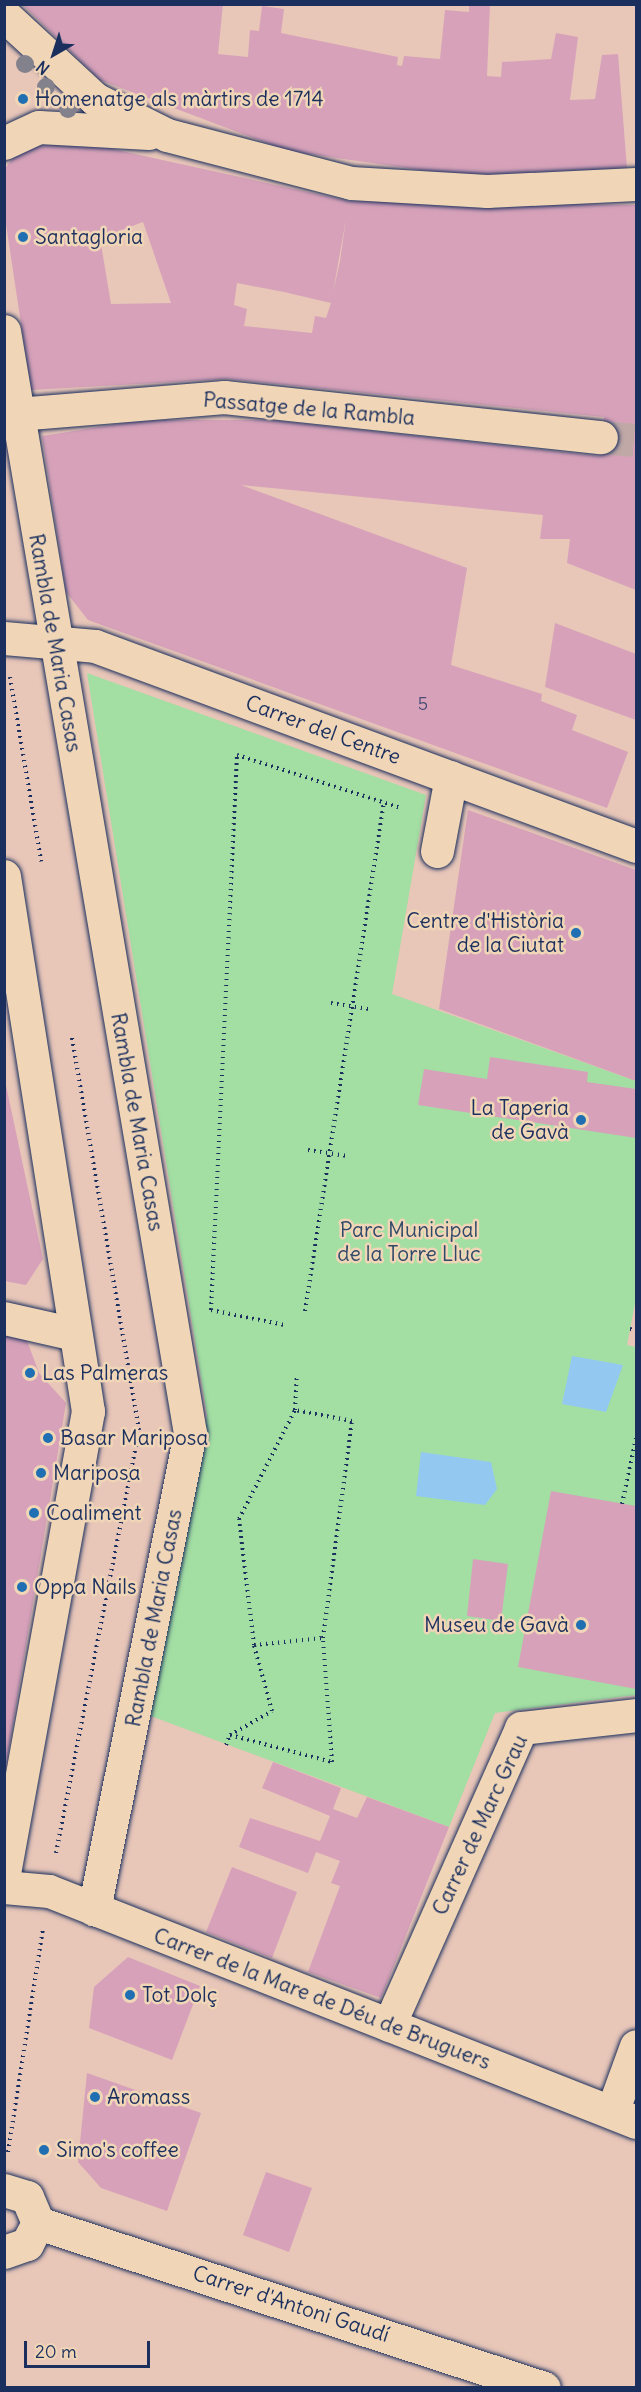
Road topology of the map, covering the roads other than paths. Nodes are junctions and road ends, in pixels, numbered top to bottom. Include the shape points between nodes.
1 (4, 15) edge
2 (92, 113) junction
3 (4, 143) edge
4 (636, 183) edge
5 (4, 331) edge
6 (17, 414) junction
7 (601, 437) tunnel mouth
8 (4, 638) edge
9 (55, 640) junction
10 (451, 777) junction
11 (636, 846) edge
12 (437, 851) dead end
13 (4, 876) edge
14 (4, 1318) edge
15 (75, 1334) junction
16 (636, 1715) edge
17 (4, 1874) edge
18 (4, 1887) edge
19 (94, 1909) junction
20 (389, 2025) junction
21 (636, 2046) edge
22 (624, 2117) edge
23 (4, 2190) edge
24 (38, 2223) junction
25 (4, 2252) edge
26 (544, 2388) edge

1 - 2 street
2 - 3 street via 39,127
2 - 4 street via 351,183 486,191
5 - 6 street, Rambla de Maria Casas
6 - 7 street, Passatge de la Rambla via 224,397
6 - 9 street, Rambla de Maria Casas
8 - 9 street, Carrer del Centre
9 - 10 street, Carrer del Centre via 96,646
9 - 19 street, Rambla de Maria Casas via 190,1433
10 - 11 street, Carrer del Centre
10 - 12 street
13 - 15 street
14 - 15 street
15 - 17 street via 88,1411
16 - 20 street, Carrer de Marc Grau via 521,1728
18 - 19 street, Carrer de la Mare de Déu de Bruguers via 49,1891
19 - 20 street, Carrer de la Mare de Déu de Bruguers
20 - 22 street, Carrer de la Mare de Déu de Bruguers
21 - 22 street
23 - 24 street via 27,2197
24 - 25 street via 27,2244
24 - 26 street, Carrer d'Antoni Gaudí

